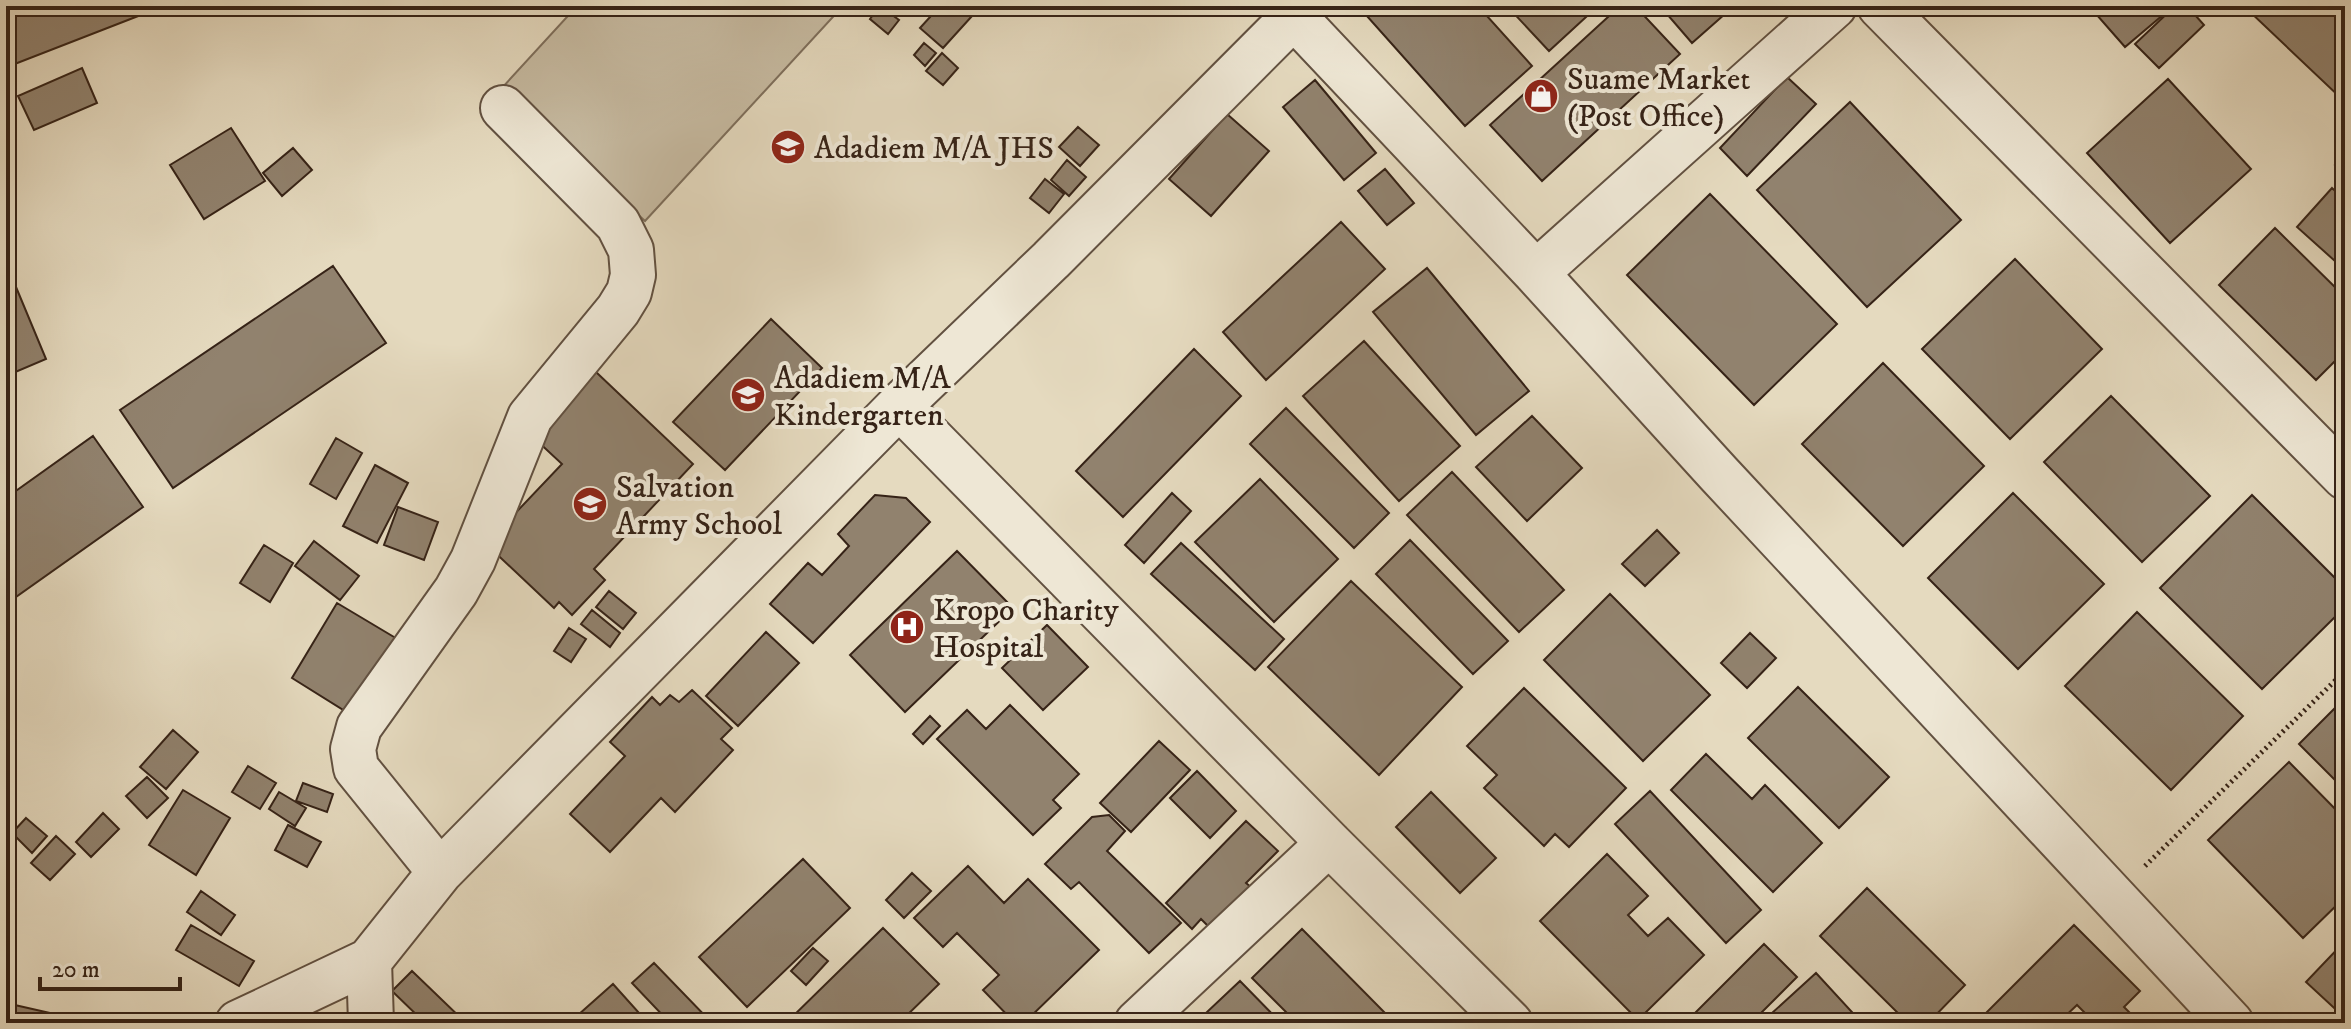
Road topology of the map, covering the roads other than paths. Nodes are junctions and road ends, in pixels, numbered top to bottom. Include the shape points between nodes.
1 (1834, 6) edge
2 (1880, 6) edge
3 (1289, 11) edge
4 (503, 108) dead end
5 (1536, 273) junction
6 (899, 406) junction
7 (2345, 477) edge
8 (1329, 843) junction
9 (440, 872) junction
10 (369, 961) junction
11 (238, 1023) edge
12 (371, 1023) edge
13 (1137, 1023) edge
14 (1510, 1023) edge
15 (2231, 1023) edge

1 - 5 street
2 - 7 street
3 - 5 street
3 - 6 street via 1051,260
4 - 9 street via 618,224 631,250 633,275 618,310 530,417 456,591 359,727 353,749 356,768
5 - 15 street
6 - 8 street
6 - 9 street
8 - 13 street
8 - 14 street
9 - 10 street
10 - 11 street
10 - 12 street

